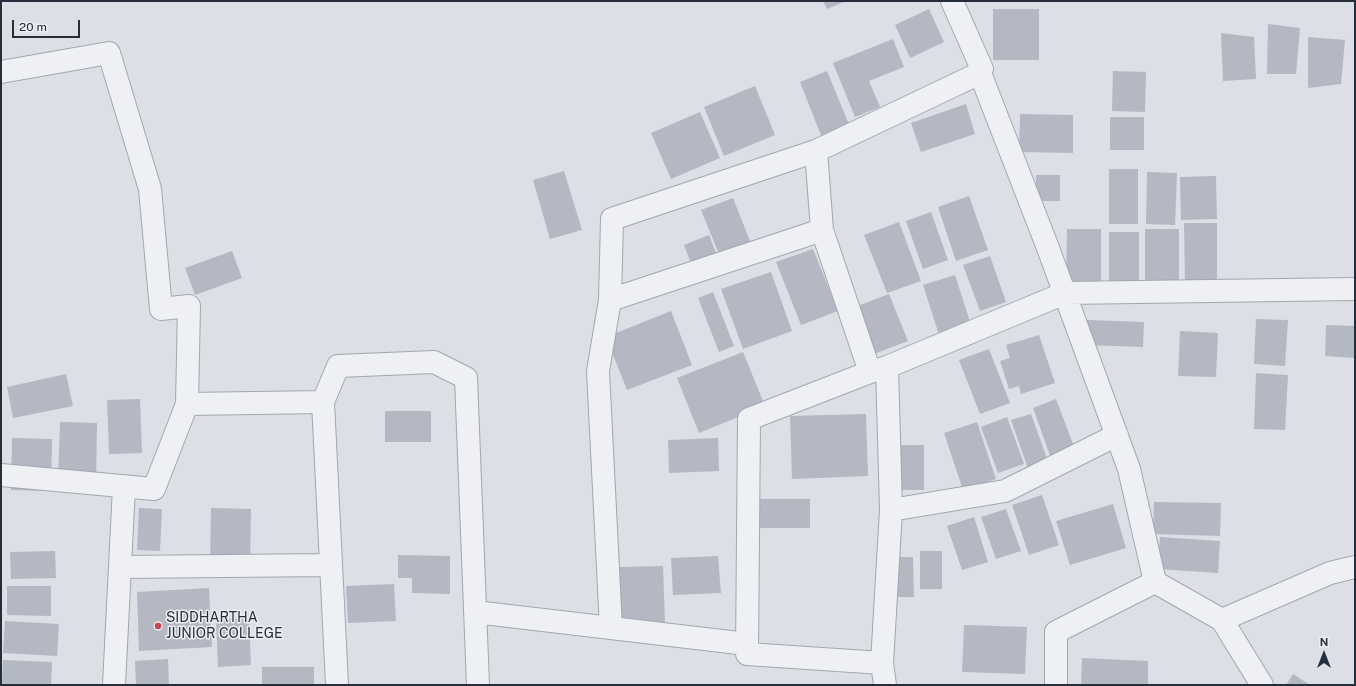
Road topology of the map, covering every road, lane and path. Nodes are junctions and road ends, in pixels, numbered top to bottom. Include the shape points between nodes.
1 (952, 1) edge
2 (1, 72) edge
3 (980, 73) junction
4 (816, 151) junction
5 (822, 230) junction
6 (1355, 289) edge
7 (1065, 293) junction
8 (610, 300) junction
9 (878, 369) junction
10 (323, 402) junction
11 (187, 404) junction
12 (1117, 435) junction
13 (1, 475) edge
14 (124, 487) junction
15 (891, 510) junction
16 (331, 565) junction
17 (120, 567) junction
18 (1355, 567) edge
19 (1155, 582) junction
20 (475, 612) junction
21 (1222, 620) junction
22 (611, 628) junction
23 (747, 644) junction
24 (882, 663) junction
25 (114, 685) edge
26 (337, 685) edge
27 (478, 685) edge
28 (885, 685) edge
29 (1056, 685) edge
30 (1262, 685) edge

1 - 3 street via 982,69
2 - 11 street via 109,53 150,189 161,309 189,306
3 - 4 street
3 - 7 street
4 - 5 street
4 - 8 street via 612,219
5 - 8 street
5 - 9 street
6 - 7 street
7 - 9 street
7 - 12 street
8 - 22 street via 598,371
9 - 15 street
9 - 23 street via 749,419
10 - 11 street
10 - 16 street
10 - 20 street via 338,366 434,362 466,378
11 - 14 street via 154,490
12 - 15 street via 1005,491
12 - 19 street via 1129,469
13 - 14 street
14 - 17 street
15 - 24 street
16 - 17 street
16 - 26 street
17 - 25 street
18 - 21 street via 1330,573
19 - 21 street
19 - 29 street via 1056,632
20 - 22 street
20 - 27 street
21 - 30 street
22 - 23 street
23 - 24 street via 747,654
24 - 28 street

